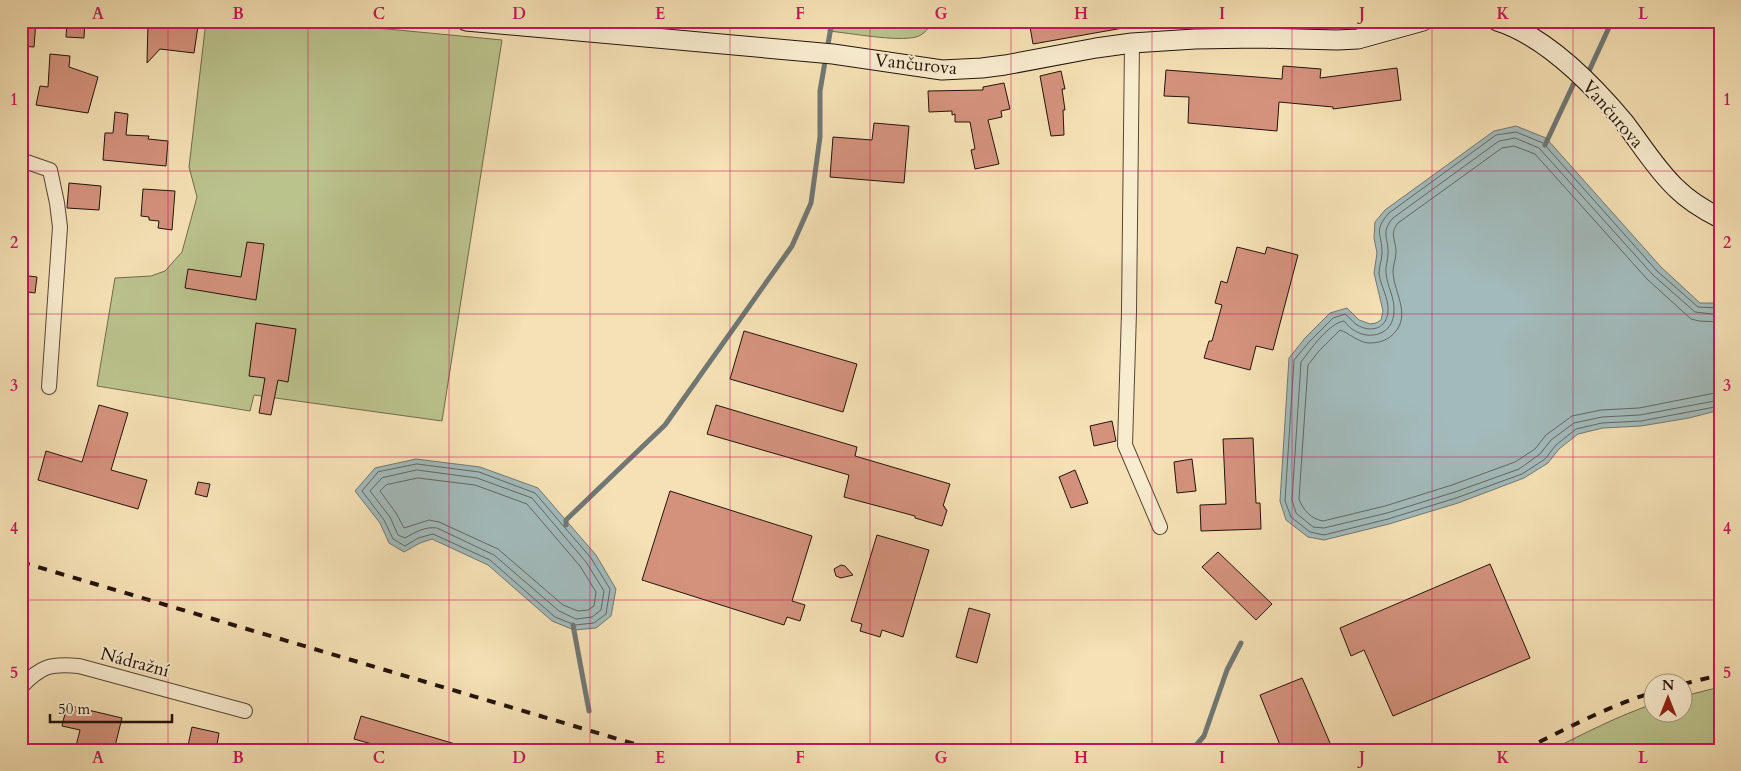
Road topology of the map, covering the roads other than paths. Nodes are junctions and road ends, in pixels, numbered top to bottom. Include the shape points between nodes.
1 (466, 21) edge
2 (1423, 21) edge
3 (1498, 21) edge
4 (1132, 43) junction
5 (21, 160) edge
6 (1720, 218) edge
7 (49, 387) dead end
8 (1160, 527) dead end
9 (21, 687) edge
10 (245, 711) dead end

1 - 4 street, Vančurova via 833,54 942,70 997,66
2 - 4 street, Vančurova via 1358,39 1195,39
3 - 6 street, Vančurova via 1525,34 1575,70 1607,102 1676,188
4 - 8 street via 1125,445
5 - 7 street via 50,170 60,227
9 - 10 street, Nádražní via 43,668 59,664 79,666

